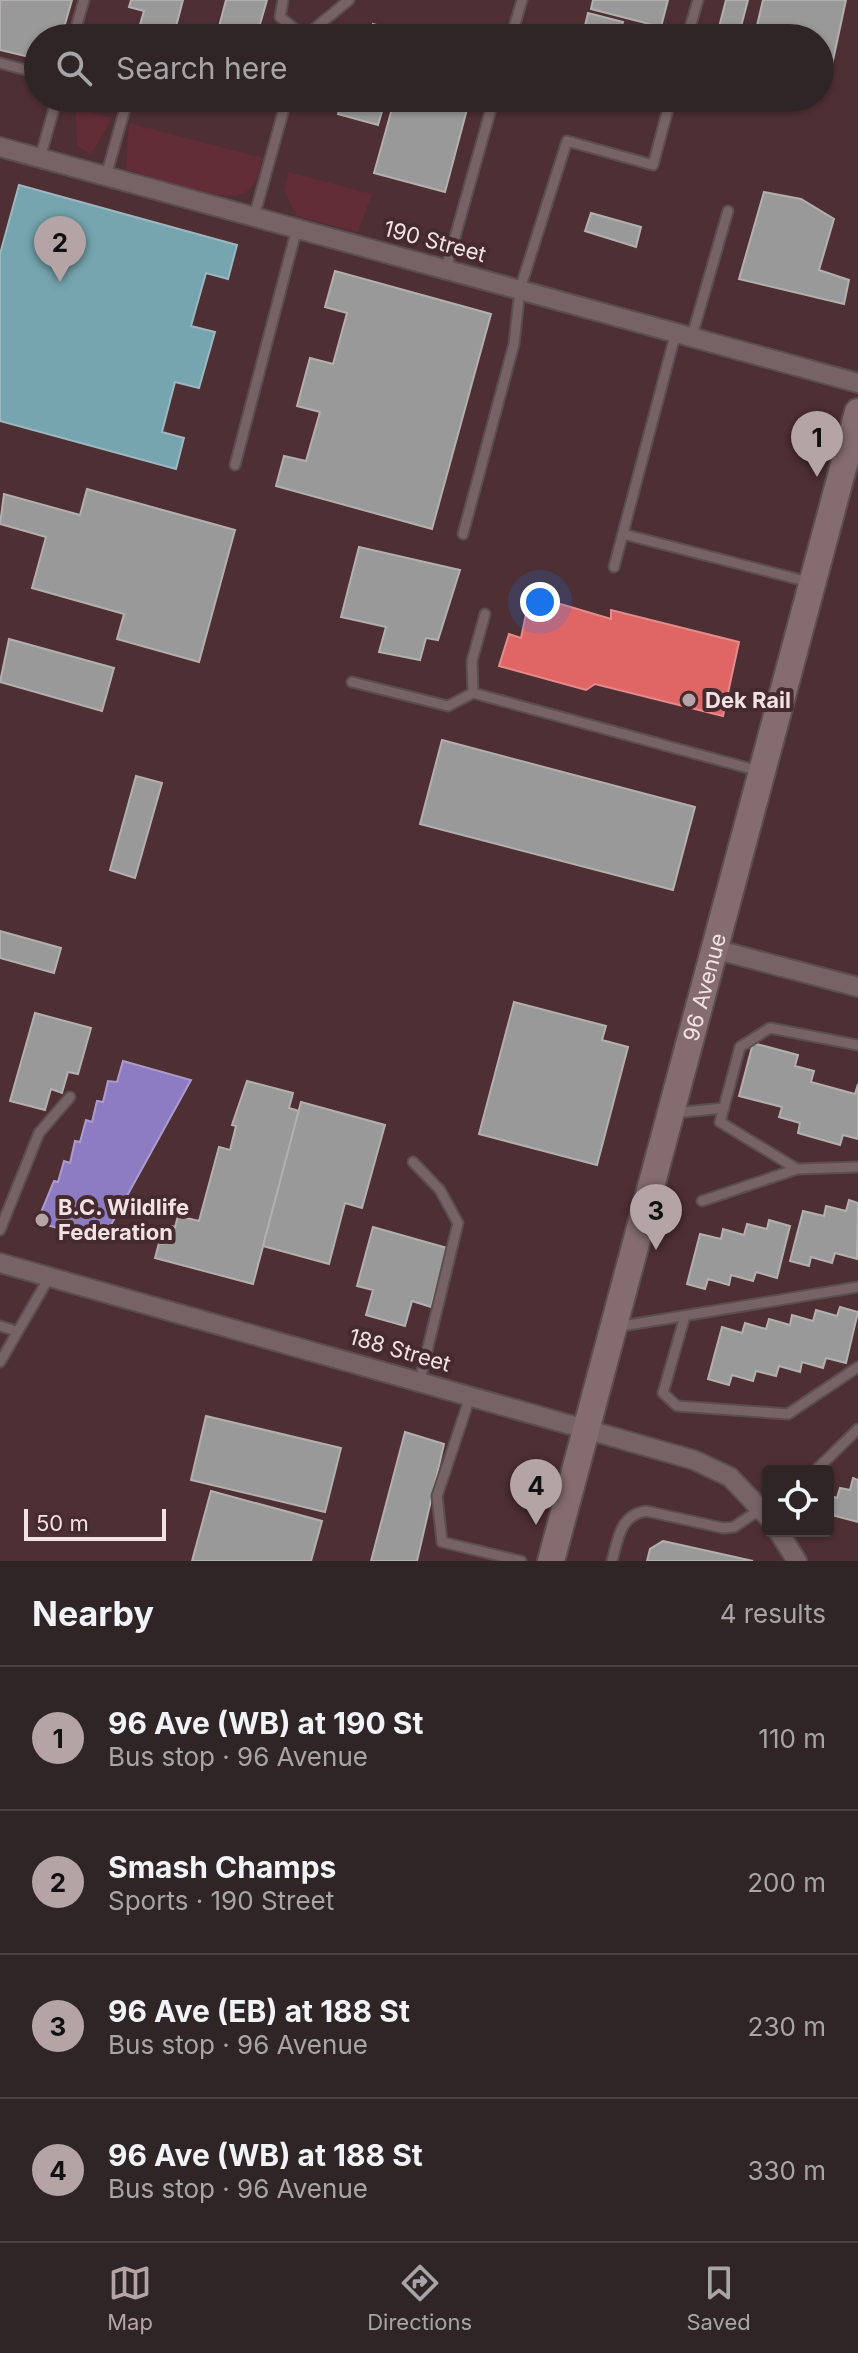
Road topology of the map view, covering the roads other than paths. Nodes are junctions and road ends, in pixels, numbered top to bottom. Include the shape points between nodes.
1 (84, 0) edge
2 (283, 0) edge
3 (349, 0) edge
4 (522, 0) edge
5 (698, 0) edge
6 (77, 24) edge
7 (288, 24) edge
8 (319, 24) edge
9 (515, 24) edge
10 (691, 24) edge
11 (0, 63) edge
12 (24, 69) edge
13 (53, 112) edge
14 (124, 112) edge
15 (283, 112) edge
16 (490, 112) edge
17 (667, 112) edge
18 (0, 147) edge
19 (40, 158) junction
20 (106, 176) junction
21 (728, 211) dead end
22 (254, 217) junction
23 (297, 228) junction
24 (446, 269) junction
25 (520, 289) junction
26 (684, 334) junction
27 (858, 383) edge
28 (858, 412) edge
29 (235, 465) dead end
30 (463, 534) dead end
31 (623, 534) junction
32 (614, 567) dead end
33 (813, 582) junction
34 (485, 614) dead end
35 (352, 682) dead end
36 (473, 693) junction
37 (762, 772) junction
38 (714, 949) junction
39 (858, 987) edge
40 (858, 1045) edge
41 (70, 1097) dead end
42 (724, 1108) junction
43 (671, 1113) junction
44 (413, 1162) dead end
45 (858, 1167) edge
46 (797, 1169) junction
47 (702, 1201) dead end
48 (0, 1230) edge
49 (0, 1263) edge
50 (50, 1276) junction
51 (858, 1287) edge
52 (685, 1316) junction
53 (0, 1326) edge
54 (612, 1328) junction
55 (16, 1331) junction
56 (0, 1362) edge
57 (858, 1367) edge
58 (420, 1380) junction
59 (471, 1395) junction
60 (585, 1427) junction
61 (858, 1429) edge
62 (821, 1465) edge
63 (762, 1506) edge
64 (762, 1512) edge
65 (782, 1537) edge
66 (521, 1561) edge
67 (551, 1561) edge
68 (612, 1561) edge
69 (797, 1561) edge

1 - 6 lane
2 - 7 lane via 280,17
3 - 8 lane
4 - 9 lane
5 - 10 lane
11 - 12 lane
13 - 19 lane
14 - 20 lane
15 - 22 lane
16 - 24 lane
17 - 25 lane via 653,165 567,141
18 - 19 street, 190 Street
19 - 20 street, 190 Street
20 - 22 street, 190 Street
21 - 26 lane
22 - 23 street, 190 Street
23 - 24 street, 190 Street
23 - 29 lane
24 - 25 street, 190 Street
25 - 26 street, 190 Street
25 - 30 lane via 514,344
26 - 27 street, 190 Street
26 - 31 lane
28 - 33 main road, 96 Avenue
31 - 32 lane
31 - 33 lane
33 - 37 main road, 96 Avenue
34 - 36 lane via 472,661
35 - 36 lane via 448,706
36 - 37 lane
37 - 38 main road, 96 Avenue
38 - 39 street
38 - 43 main road, 96 Avenue
40 - 42 lane via 770,1028 740,1047
41 - 48 lane via 39,1133
42 - 43 lane
42 - 46 lane via 720,1122
43 - 54 main road, 96 Avenue
44 - 58 lane via 440,1190 458,1223
45 - 46 lane
46 - 47 lane
49 - 50 street, 188 Street
50 - 55 lane
50 - 58 street, 188 Street
51 - 52 lane
52 - 54 lane
52 - 57 lane via 663,1393 677,1406 788,1414
53 - 55 lane
54 - 60 main road, 96 Avenue
55 - 56 lane
58 - 59 street, 188 Street
59 - 60 street, 188 Street
59 - 66 lane via 437,1496 442,1542
60 - 63 street, 188 Street via 714,1468
60 - 67 main road, 96 Avenue
61 - 62 lane
64 - 68 lane via 723,1528 635,1513 621,1529
65 - 69 street

